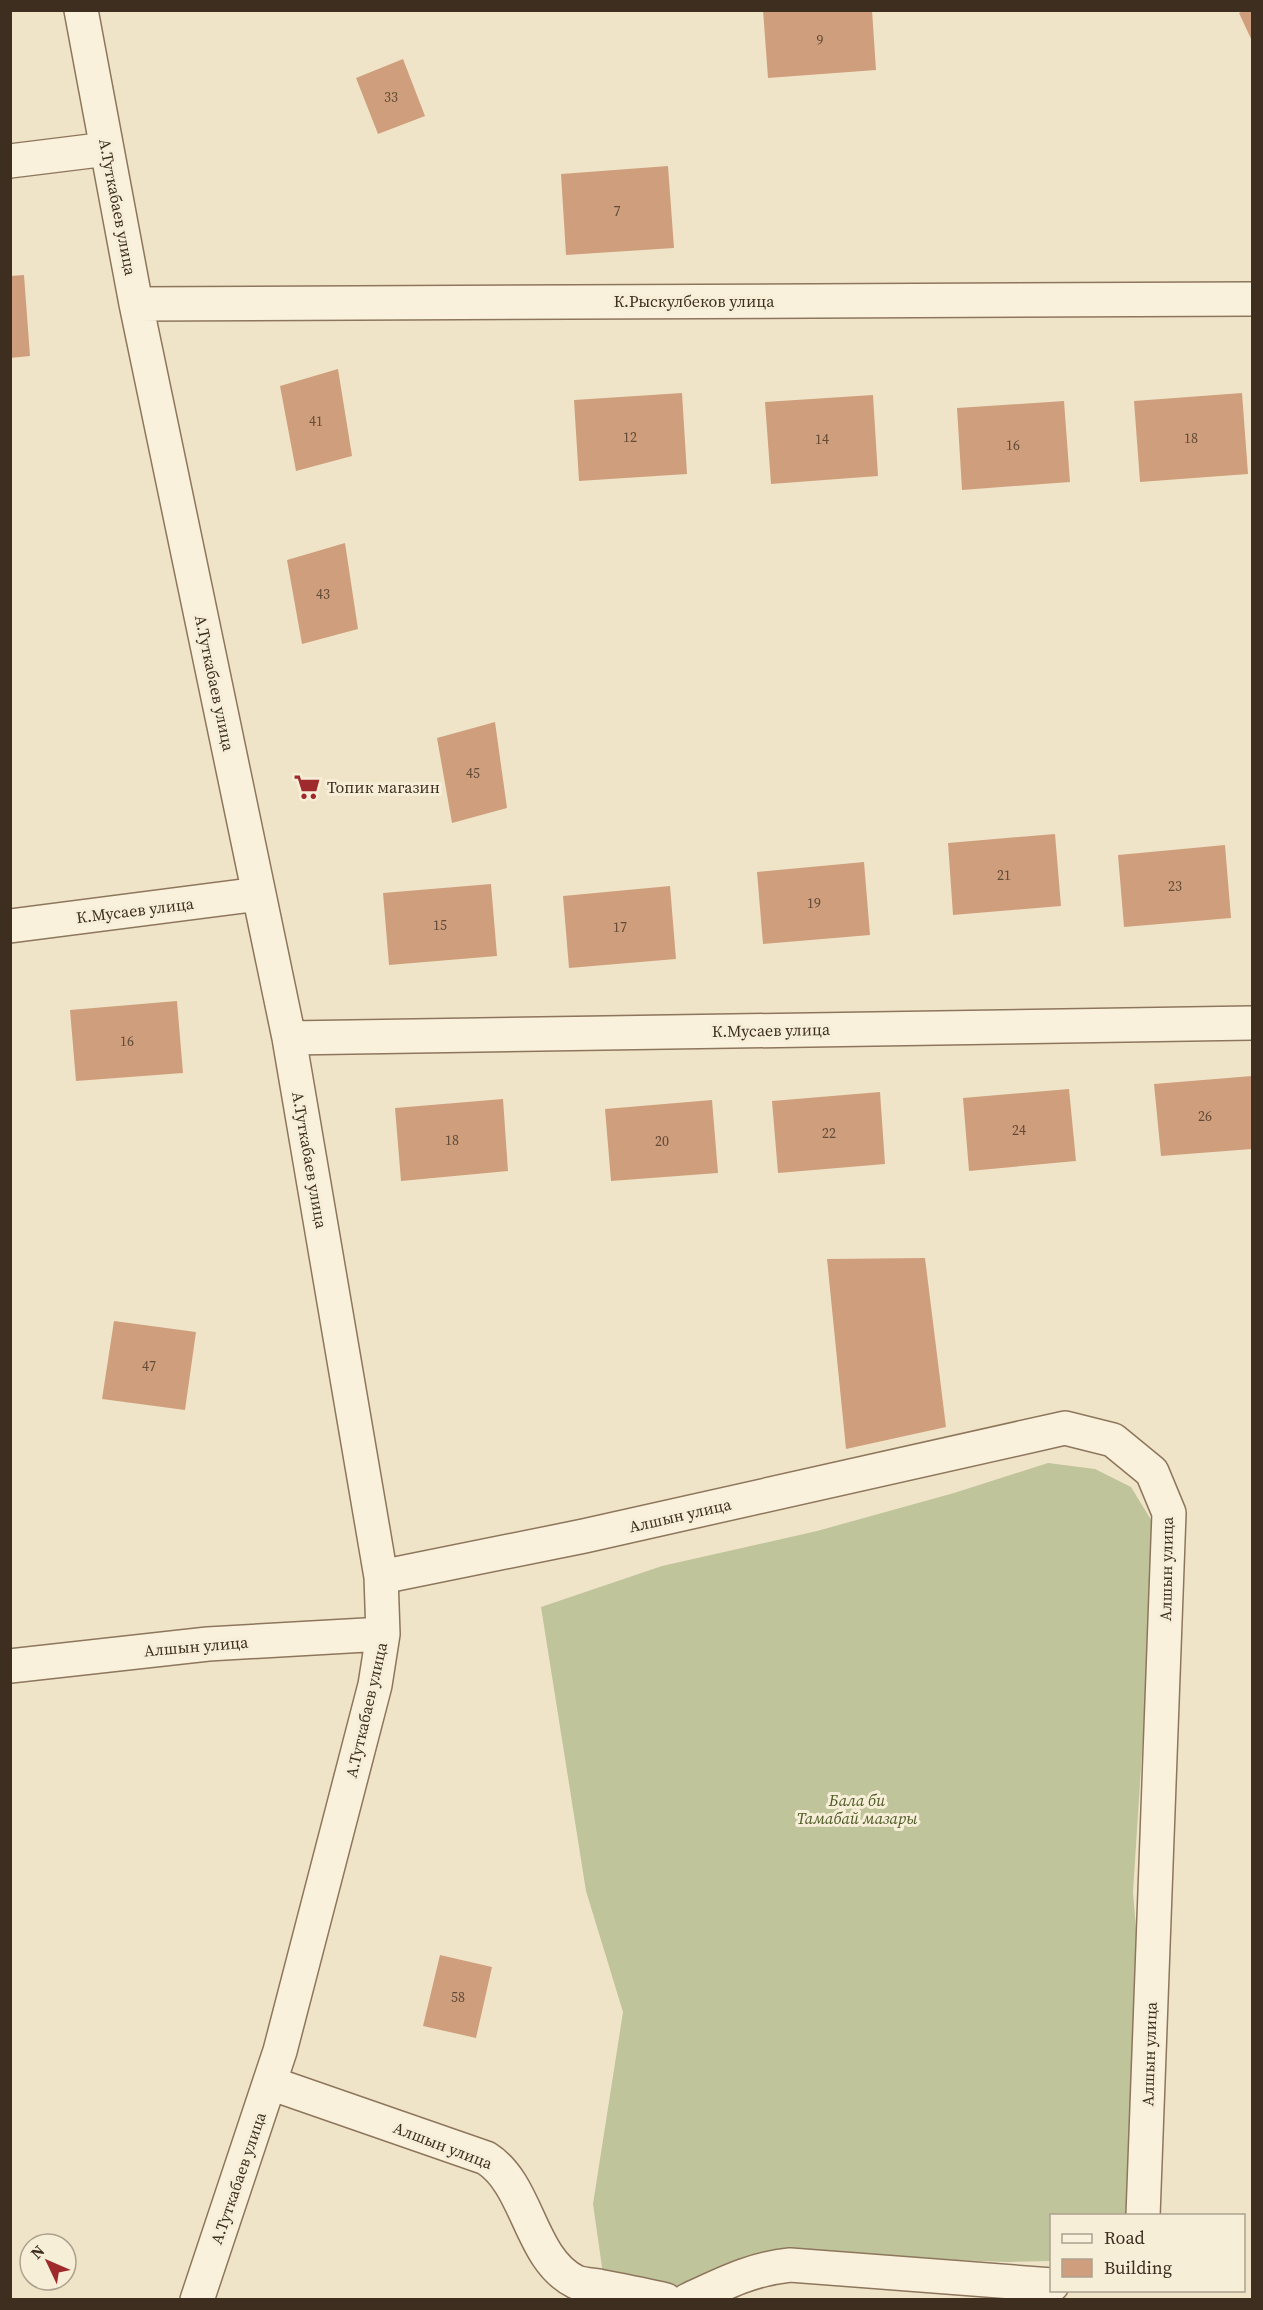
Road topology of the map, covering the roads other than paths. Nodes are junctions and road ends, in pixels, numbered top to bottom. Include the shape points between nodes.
1 (81, 10) edge
2 (107, 149) junction
3 (10, 160) edge
4 (1252, 299) edge
5 (136, 304) junction
6 (259, 894) junction
7 (10, 926) edge
8 (1252, 1023) edge
9 (289, 1038) junction
10 (381, 1577) junction
11 (383, 1634) junction
12 (10, 1666) edge
13 (270, 2083) junction
14 (1143, 2214) edge
15 (1050, 2285) edge
16 (197, 2300) edge
17 (666, 2300) edge
18 (688, 2300) edge

1 - 2 street, А.Туткабаев улица
2 - 3 street
2 - 5 street, А.Туткабаев улица
4 - 5 street, К.Рыскулбеков улица
5 - 6 street, А.Туткабаев улица
6 - 7 street, К.Мусаев улица
6 - 9 street, А.Туткабаев улица
8 - 9 street, К.Мусаев улица
9 - 10 street, А.Туткабаев улица
10 - 11 street, А.Туткабаев улица
10 - 14 street, Алшын улица via 584,1536 1065,1428 1113,1440 1152,1472 1169,1514
11 - 12 street, Алшын улица via 208,1644
11 - 13 street, А.Туткабаев улица via 375,1685
13 - 16 street, А.Туткабаев улица
13 - 17 street, Алшын улица via 486,2158 507,2177 557,2268 577,2282
15 - 18 street via 790,2265 764,2268

